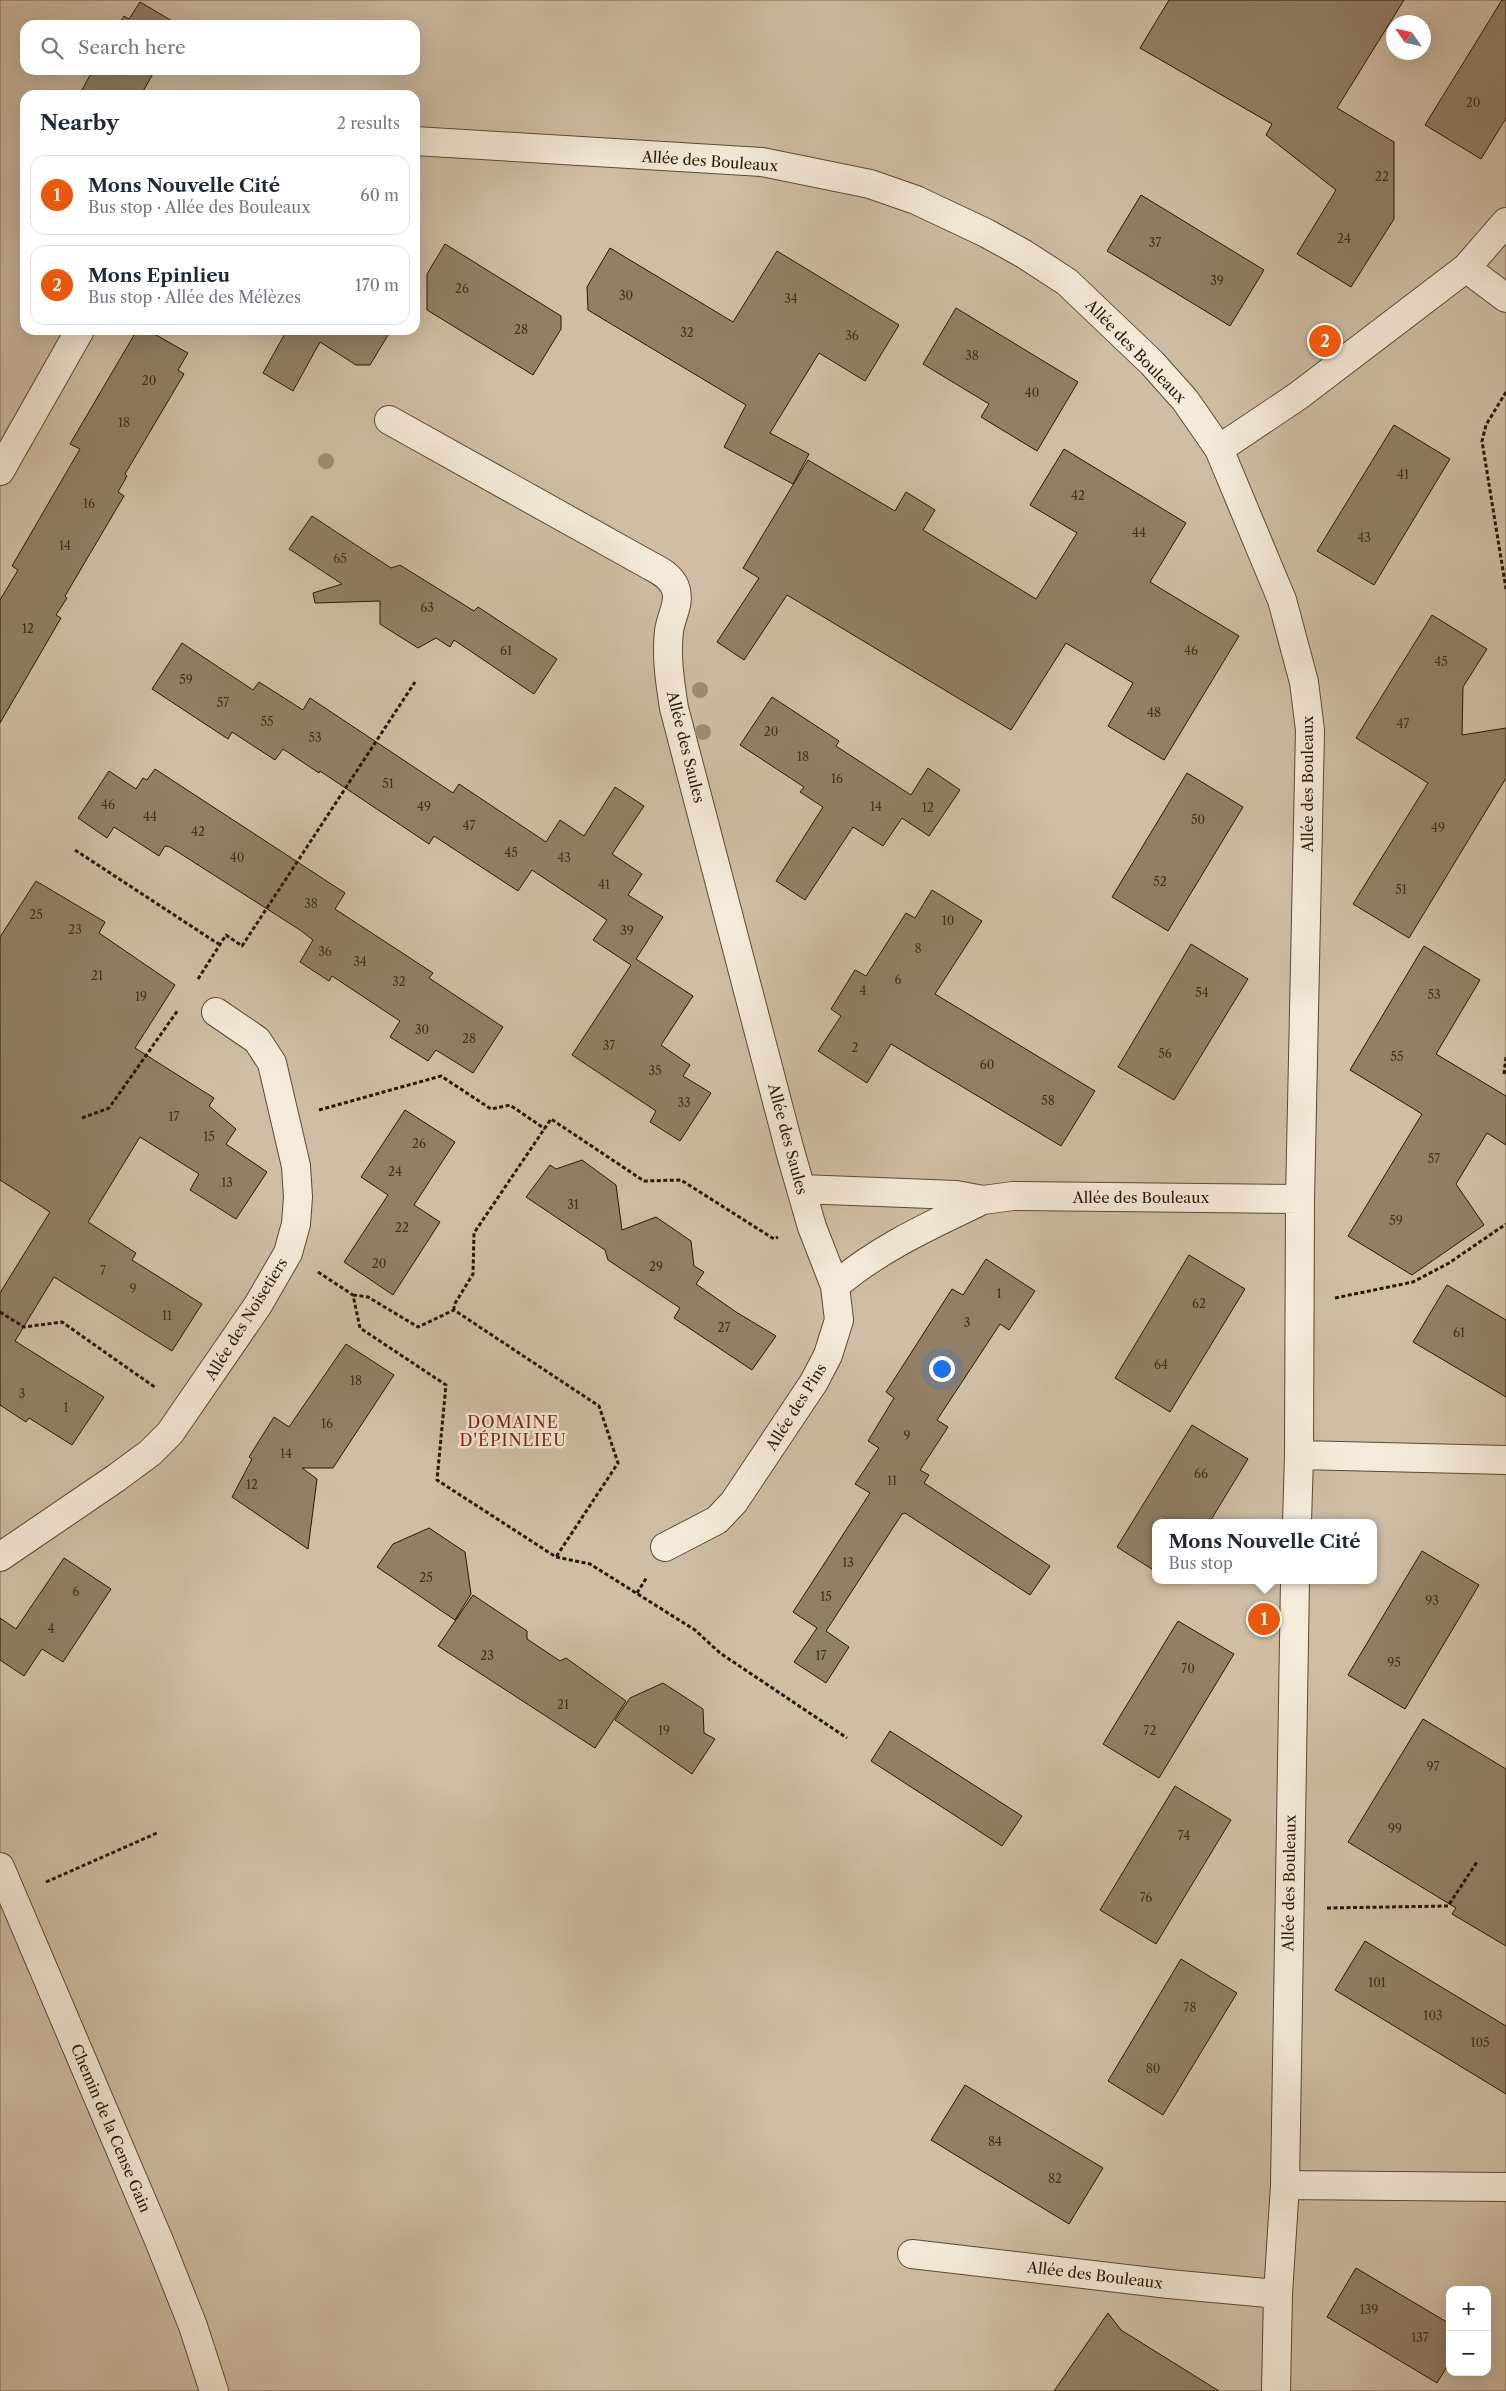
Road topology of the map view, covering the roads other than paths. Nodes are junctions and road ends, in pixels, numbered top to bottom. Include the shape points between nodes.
1 (420, 142) edge
2 (1506, 222) edge
3 (1466, 268) junction
4 (1506, 298) edge
5 (77, 335) edge
6 (389, 420) dead end
7 (1219, 449) junction
8 (0, 471) edge
9 (216, 1012) dead end
10 (801, 1189) junction
11 (1300, 1199) junction
12 (982, 1200) junction
13 (812, 1227) joint
14 (835, 1286) junction
15 (1299, 1455) junction
16 (1506, 1460) edge
17 (1297, 1519) edge
18 (665, 1547) dead end
19 (0, 1557) edge
20 (1295, 1584) edge
21 (0, 1867) edge
22 (1285, 2185) junction
23 (1506, 2187) edge
24 (912, 2254) dead end
25 (1278, 2294) junction
26 (214, 2391) edge
27 (1276, 2391) edge

1 - 7 street, Allée des Bouleaux via 762,162 870,184 916,200 986,232 1067,282 1152,363 1185,400
2 - 3 street
3 - 4 street
3 - 7 street via 1298,396
5 - 8 street
6 - 10 street, Allée des Saules via 668,576 675,587 676,607 669,630 668,665 674,708
7 - 11 street, Allée des Bouleaux via 1282,600 1304,682 1310,730
9 - 19 street, Allée des Noisetiers via 257,1040 272,1063 296,1166 296,1224 288,1253 276,1276 170,1434 150,1453
10 - 12 street, Allée des Bouleaux via 956,1195
10 - 13 street, Allée des Saules
11 - 12 street, Allée des Bouleaux via 1013,1196
11 - 15 street, Allée des Bouleaux
12 - 14 street, Allée des Bouleaux via 913,1233 860,1265
13 - 14 street, Allée des Pins
14 - 18 street, Allée des Pins via 839,1320 828,1355 781,1432 734,1502 717,1520
15 - 16 street
15 - 17 street, Allée des Bouleaux
20 - 22 street, Allée des Bouleaux
21 - 26 street, Chemin de la Cense Gain via 160,2243 193,2326
22 - 23 street
22 - 25 street, Allée des Bouleaux
24 - 25 street, Allée des Bouleaux
25 - 27 street, Allée des Bouleaux

